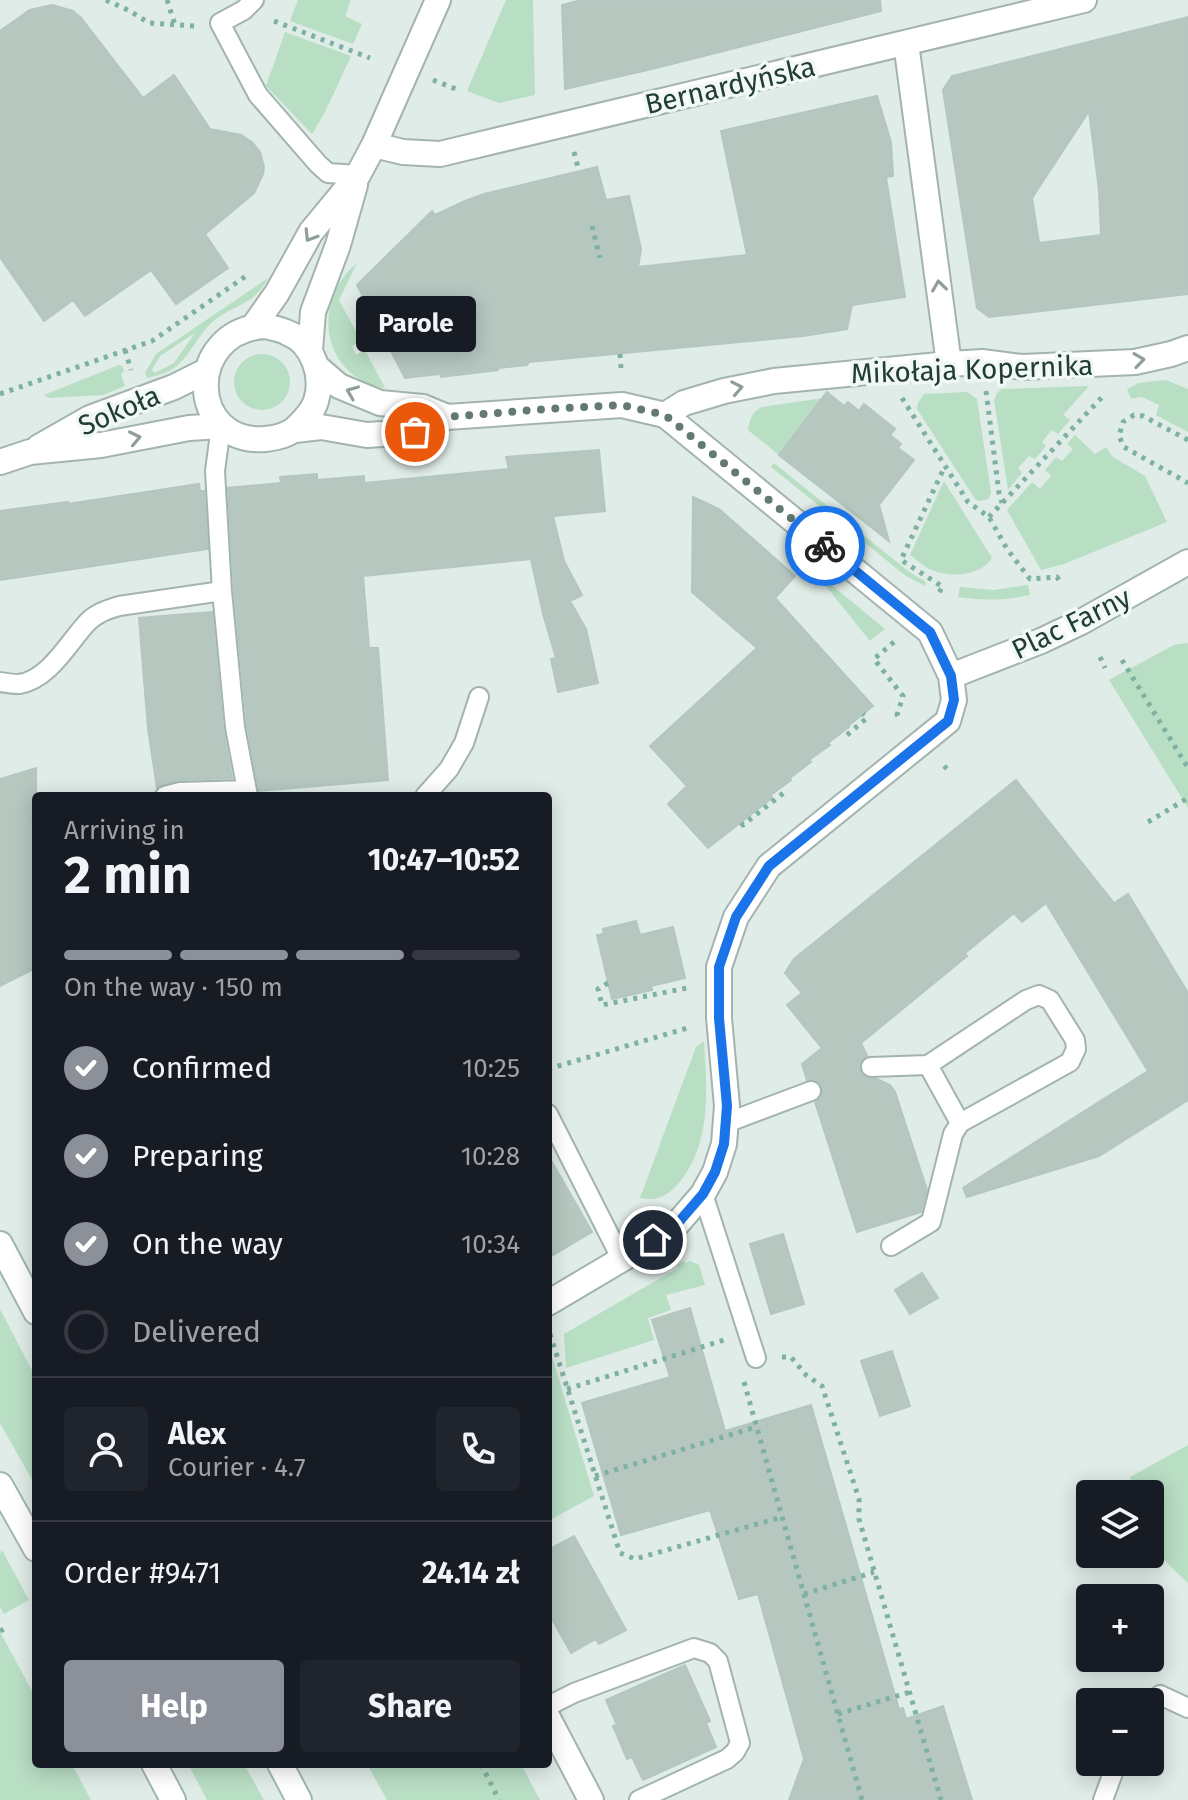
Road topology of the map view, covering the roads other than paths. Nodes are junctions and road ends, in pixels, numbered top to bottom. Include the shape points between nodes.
1 (438, 0) edge
2 (1084, 0) edge
3 (249, 5) edge
4 (906, 43) junction
5 (374, 145) junction
6 (358, 175) junction
7 (253, 327) junction
8 (1188, 348) edge
9 (314, 359) junction
10 (949, 364) junction
11 (208, 370) junction
12 (665, 415) junction
13 (447, 417) junction
14 (221, 426) junction
15 (295, 430) junction
16 (30, 452) junction
17 (0, 462) edge
18 (1188, 562) edge
19 (222, 591) junction
20 (951, 676) junction
21 (0, 682) edge
22 (479, 697) dead end
23 (247, 792) edge
24 (429, 792) edge
25 (928, 1065) junction
26 (871, 1067) dead end
27 (811, 1091) dead end
28 (552, 1122) edge
29 (726, 1123) junction
30 (960, 1123) junction
31 (703, 1194) junction
32 (0, 1244) edge
33 (891, 1246) dead end
34 (622, 1260) junction
35 (552, 1301) edge
36 (32, 1304) edge
37 (756, 1358) road end
38 (0, 1485) edge
39 (32, 1542) edge
40 (1164, 1697) edge
41 (552, 1704) edge
42 (1188, 1708) edge
43 (552, 1726) edge
44 (156, 1768) edge
45 (282, 1768) edge
46 (1112, 1776) edge
47 (173, 1800) edge
48 (299, 1800) edge
49 (591, 1800) edge
50 (639, 1800) edge
51 (1103, 1800) edge

1 - 5 street
2 - 4 street, Bernardyńska
3 - 6 lane via 220,23 258,95 328,173
4 - 5 street, Bernardyńska via 440,154
10 -> 4 street
5 - 6 street
6 -> 7 street via 311,232
6 - 9 street via 313,312
7 - 9 street via 291,333
7 - 11 street via 218,347
10 -> 8 street, Mikołaja Kopernika via 1135,362
13 -> 9 street via 423,407 380,403 339,386
9 - 15 street via 320,382 316,401
12 -> 10 street, Mikołaja Kopernika via 684,403 774,381
11 - 14 street via 207,400
11 - 16 street, Sokoła via 90,418
12 - 13 street via 622,405
12 - 20 street via 930,632
13 - 15 street via 415,432
14 - 15 street via 257,439
16 -> 14 street, Sokoła
14 - 19 lane via 215,471
16 - 17 street, Sokoła
18 - 20 street, Plac Farny via 1041,641
19 - 21 lane via 103,611 36,678 19,684
19 - 23 lane
20 - 29 street via 954,700 948,721 769,866 736,917 719,967
22 - 24 lane via 464,743
25 - 26 lane
25 - 30 lane
25 - 30 lane via 1039,995 1050,1000 1075,1040 1070,1062
27 - 29 lane
28 - 34 lane
29 - 31 street via 715,1172
30 - 33 lane via 931,1222
31 - 34 street via 677,1224
31 - 37 lane
32 - 36 street
34 - 35 street
38 - 39 street
40 - 42 lane
41 - 50 lane via 694,1648 718,1661 740,1743 735,1752
43 - 49 street
44 - 47 street
45 - 48 street
46 - 51 lane

